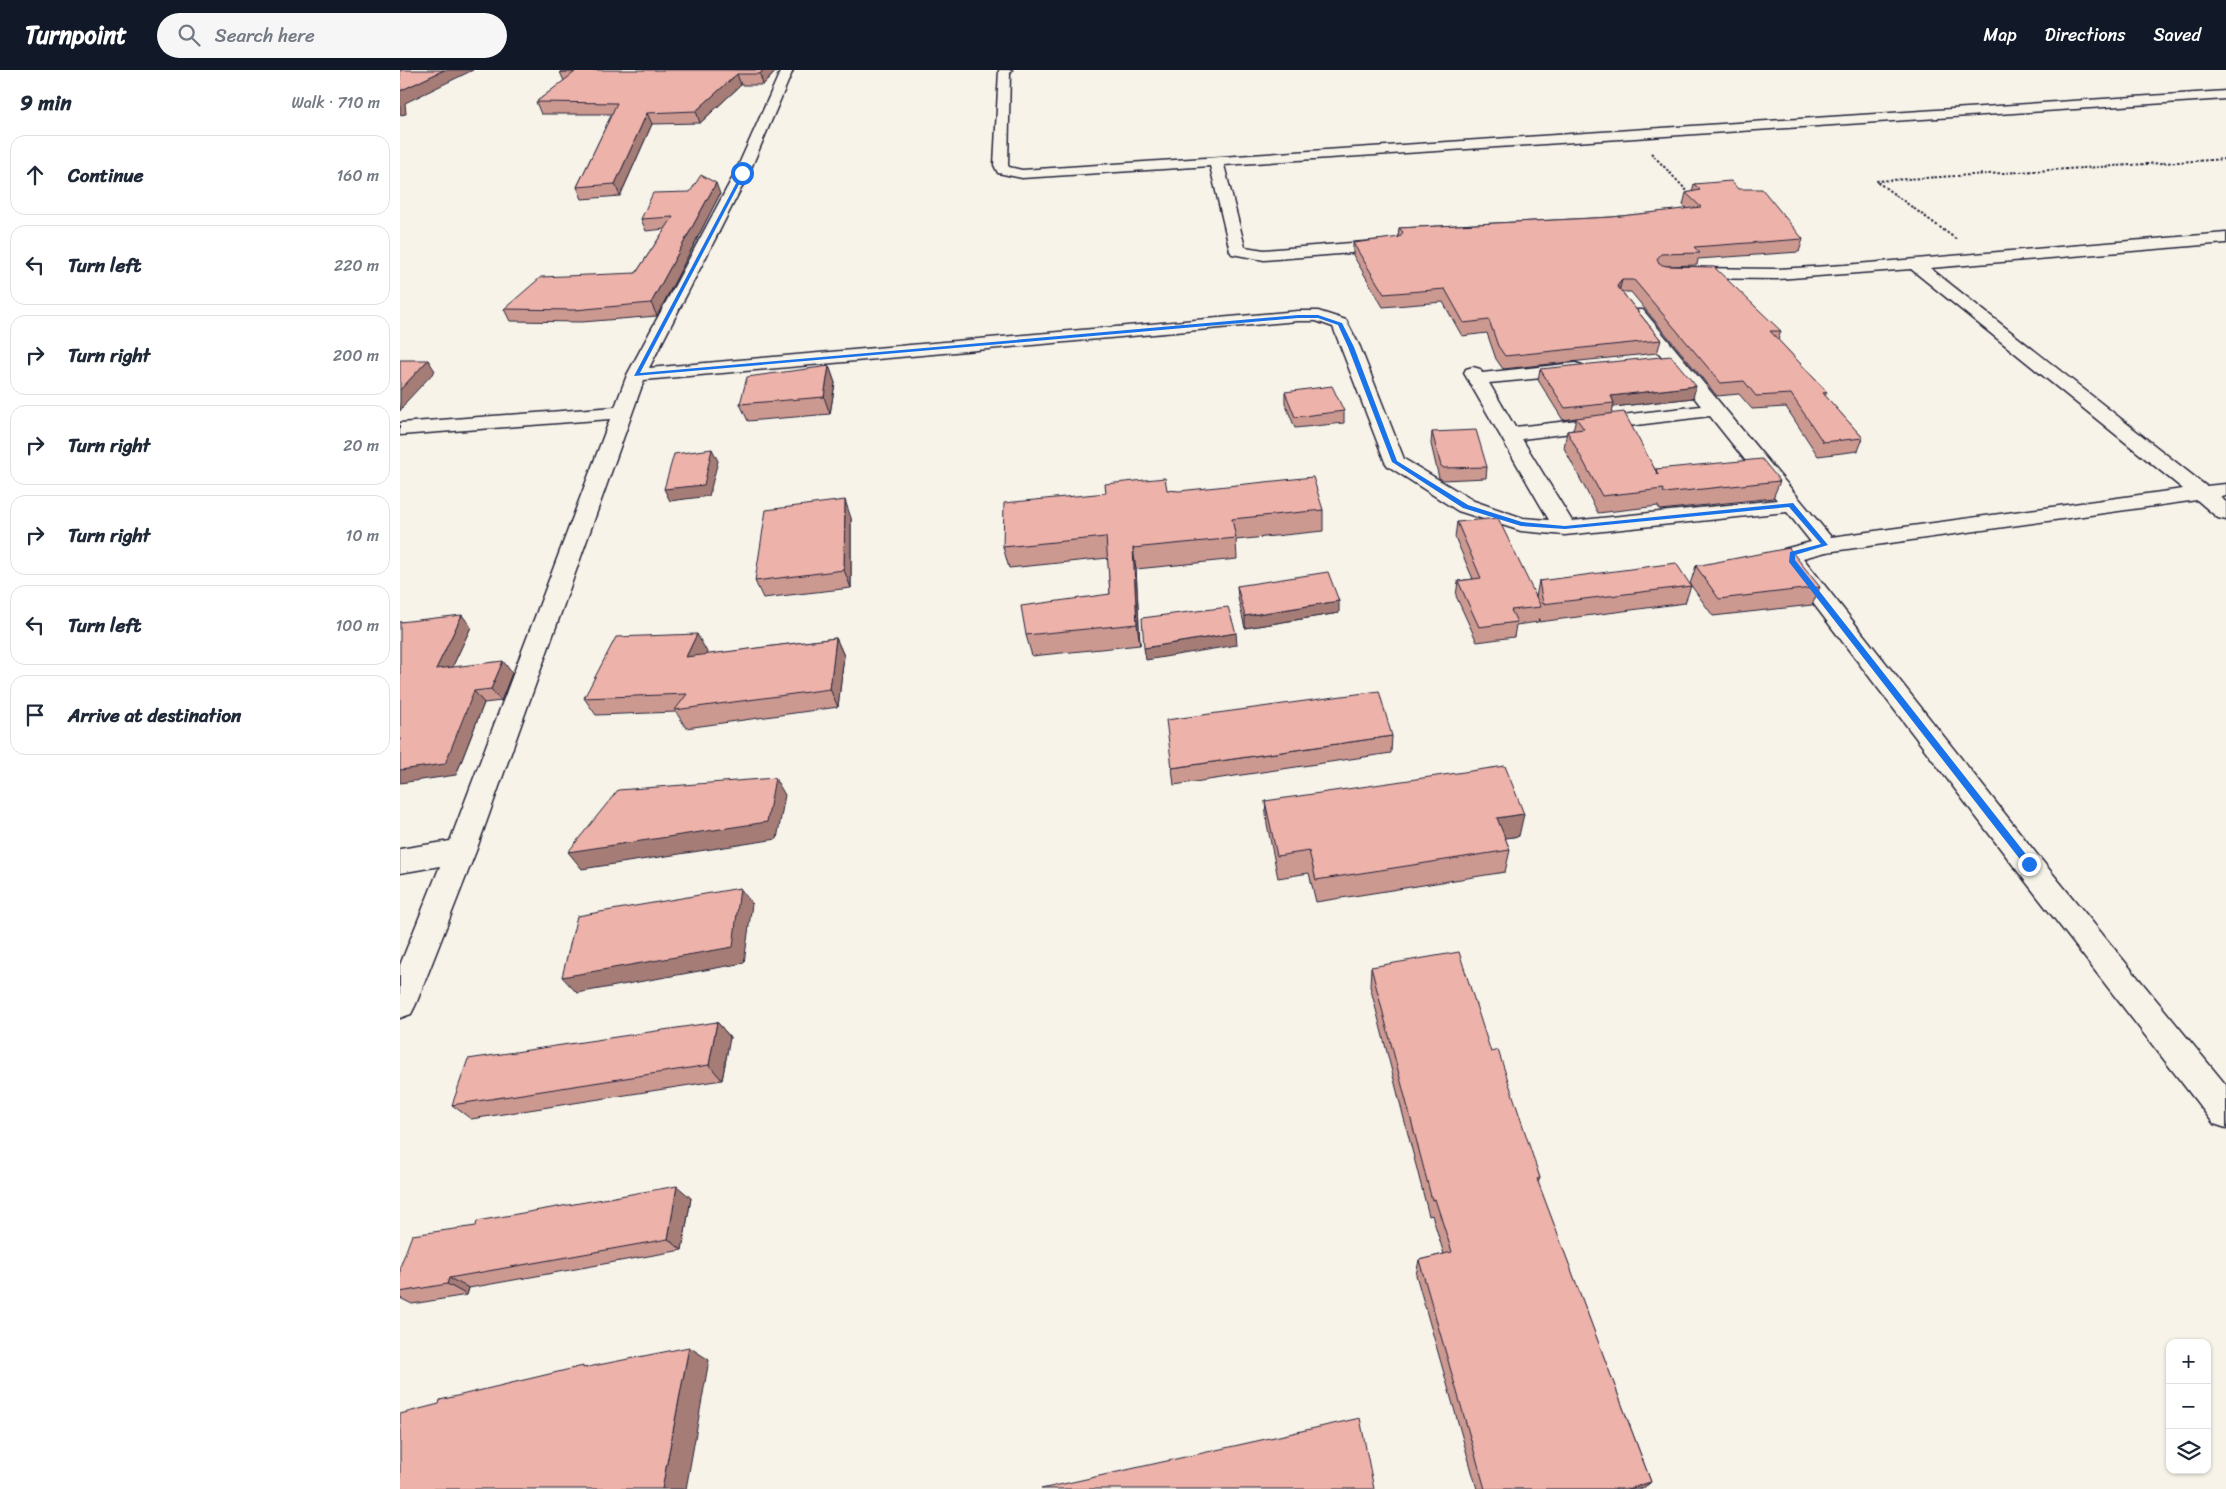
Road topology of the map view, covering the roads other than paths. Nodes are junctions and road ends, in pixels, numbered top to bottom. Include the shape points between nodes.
1 (787, 70) edge
2 (1006, 70) edge
3 (2226, 95) edge
4 (1216, 162) junction
5 (2226, 238) edge
6 (1393, 245) edge
7 (1916, 265) junction
8 (1664, 272) edge
9 (1624, 298) edge
10 (1673, 359) junction
11 (1653, 361) edge
12 (1595, 367) edge
13 (636, 375) junction
14 (1714, 410) junction
15 (623, 412) junction
16 (400, 428) edge
17 (1510, 434) junction
18 (2226, 490) edge
19 (2200, 494) junction
20 (1790, 504) junction
21 (2226, 513) edge
22 (1565, 528) junction
23 (1825, 545) junction
24 (461, 851) junction
25 (400, 861) edge
26 (400, 1004) edge
27 (2226, 1112) edge

1 - 13 street via 742,173
2 - 4 street via 1003,170 1022,174
3 - 4 street
4 - 6 street via 1238,251 1264,255
5 - 7 street
7 - 8 street via 1778,274
7 - 19 street
9 - 10 street
10 - 11 street
10 - 14 street
12 - 17 street via 1475,376
13 - 15 street
13 - 22 street via 1318,316 1340,324 1395,462 1466,506 1521,524
14 - 17 street
14 - 20 street
15 - 16 street
15 - 24 street
17 - 22 street
18 - 19 street
19 - 21 street
19 - 23 street
20 - 22 street
20 - 23 street
23 - 27 street via 1792,554 1792,560
24 - 25 street
24 - 26 street

